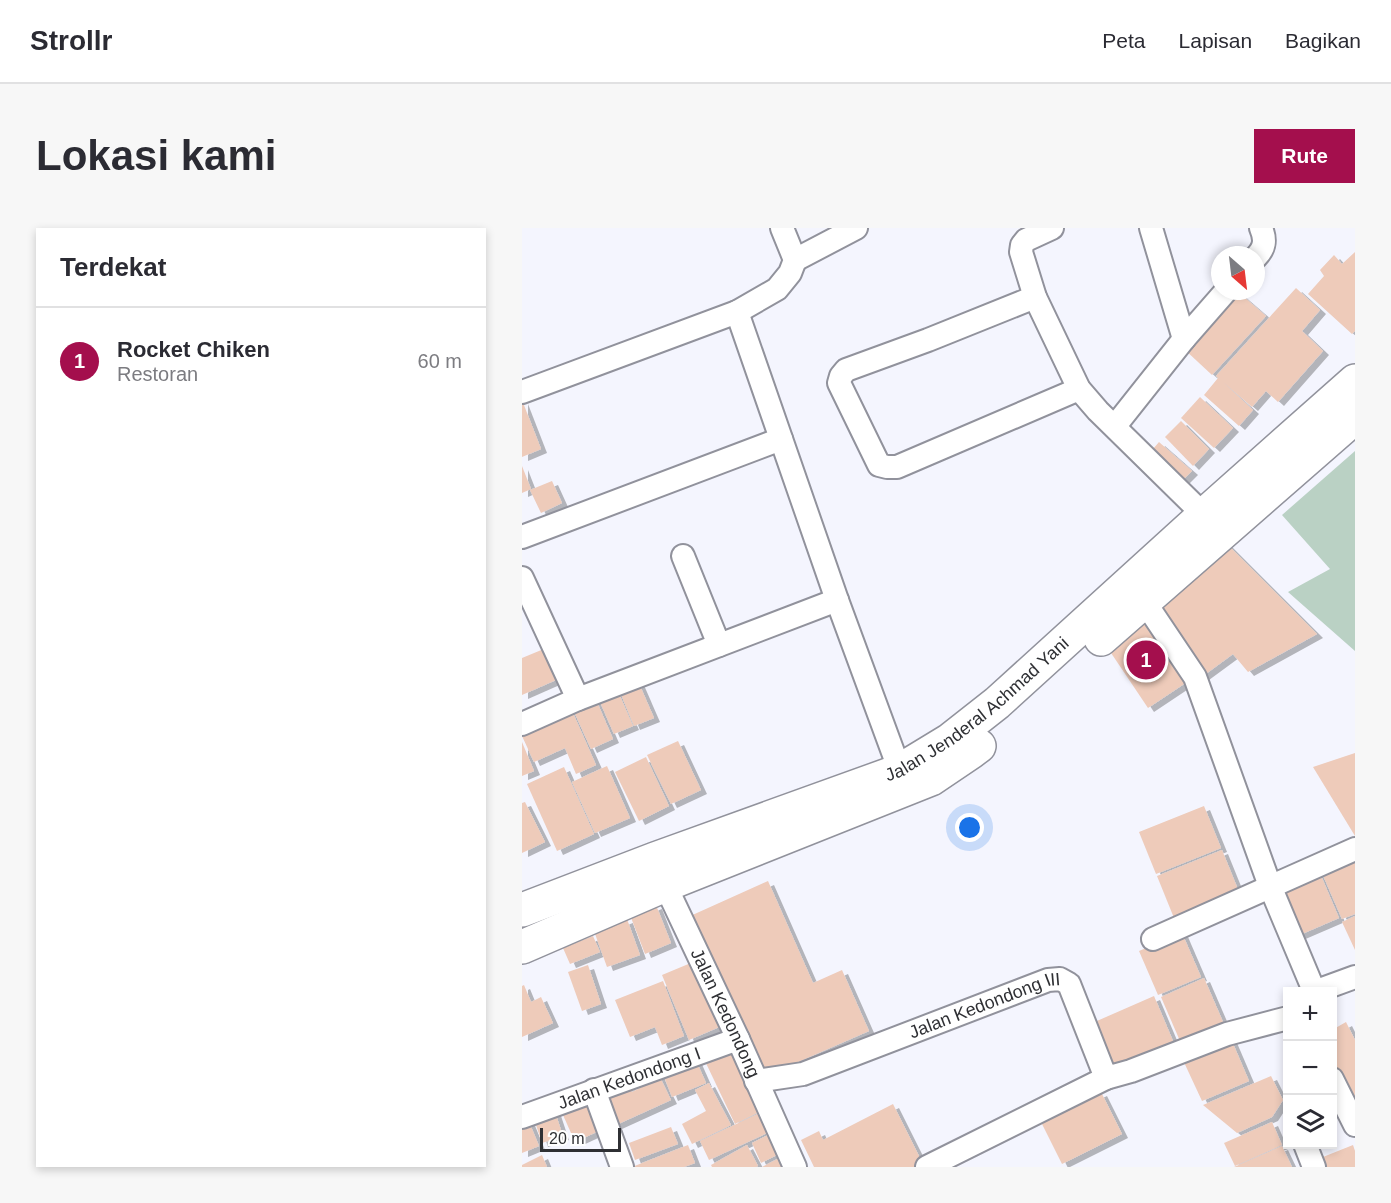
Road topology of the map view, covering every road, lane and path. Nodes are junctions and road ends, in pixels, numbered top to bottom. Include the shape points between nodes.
1 (782, 228) edge
2 (856, 228) edge
3 (1052, 228) edge
4 (1151, 228) edge
5 (1261, 228) edge
6 (1264, 246) edge
7 (795, 260) junction
8 (1035, 297) junction
9 (1218, 300) edge
10 (737, 312) junction
11 (1184, 339) junction
12 (1355, 381) edge
13 (1079, 389) junction
14 (522, 392) edge
15 (1355, 417) edge
16 (1115, 426) junction
17 (781, 439) junction
18 (1211, 525) junction
19 (522, 537) edge
20 (683, 556) dead end
21 (522, 578) edge
22 (837, 600) junction
23 (1144, 601) junction
24 (719, 645) junction
25 (578, 699) junction
26 (522, 724) edge
27 (903, 780) junction
28 (1355, 849) edge
29 (660, 872) junction
30 (1270, 886) junction
31 (522, 910) edge
32 (1153, 939) dead end
33 (522, 947) edge
34 (1355, 977) edge
35 (1312, 987) edge
36 (1327, 987) edge
37 (1283, 1019) edge
38 (738, 1039) junction
39 (1106, 1078) junction
40 (756, 1081) junction
41 (1337, 1088) edge
42 (594, 1090) junction
43 (522, 1117) edge
44 (1355, 1125) edge
45 (1307, 1149) edge
46 (622, 1167) edge
47 (795, 1167) edge
48 (927, 1167) edge
49 (1314, 1167) edge

1 - 7 street
2 - 7 street
3 - 8 street via 1022,245
4 - 11 street
5 - 6 street
7 - 10 street via 777,289
8 - 13 street
8 - 13 street via 846,370 839,383 879,465 887,467 897,467
9 - 11 street
10 - 14 street
10 - 17 street
11 - 16 street
12 - 18 main road, Jalan Jenderal Achmad Yani
13 - 16 street
15 - 18 main road, Jalan Jenderal Achmad Yani
16 - 18 street
17 - 19 street
17 - 22 street
18 - 23 main road, Jalan Jenderal Achmad Yani
18 - 27 main road, Jalan Jenderal Achmad Yani
20 - 24 street
21 - 25 street
22 - 24 street
22 - 27 street
23 - 27 main road, Jalan Jenderal Achmad Yani via 971,752 931,779
23 - 30 street via 1195,677
24 - 25 street
25 - 26 street
27 - 29 main road, Jalan Jenderal Achmad Yani
28 - 30 street
29 - 31 main road, Jalan Jenderal Achmad Yani
29 - 33 main road, Jalan Jenderal Achmad Yani
29 - 38 street, Jalan Kedondong
30 - 32 street
30 - 35 street
34 - 36 street
37 - 39 street via 1227,1034
38 - 40 street, Jalan Kedondong
38 - 42 street, Jalan Kedondong I
39 - 40 street, Jalan Kedondong III via 1070,984 1060,979 1048,980 803,1074
39 - 48 street
40 - 47 street, Jalan Kedondong
41 - 44 street
42 - 43 street, Jalan Kedondong I
42 - 46 street
45 - 49 street

